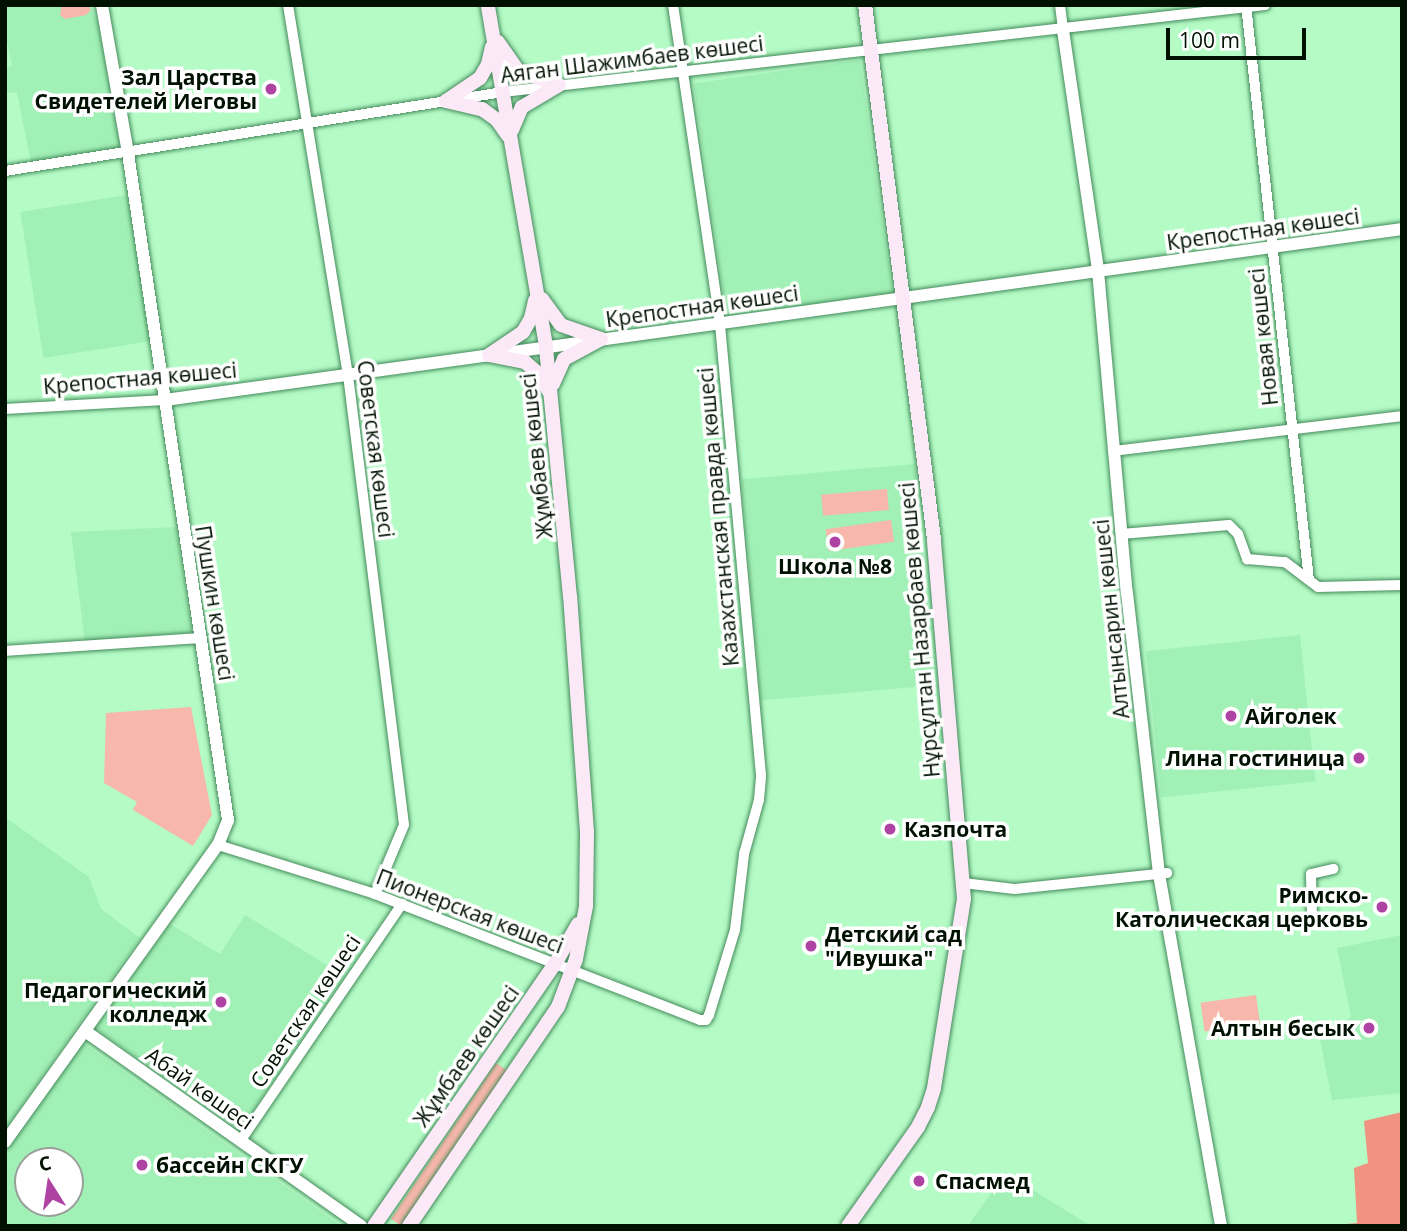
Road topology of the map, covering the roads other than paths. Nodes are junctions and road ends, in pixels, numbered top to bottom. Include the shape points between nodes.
1 (102, 5) edge
2 (288, 5) edge
3 (488, 5) edge
4 (673, 5) edge
5 (865, 5) edge
6 (1060, 5) edge
7 (1265, 5) edge
8 (1246, 6) edge
9 (1063, 30) junction
10 (494, 35) junction
11 (872, 52) junction
12 (684, 70) junction
13 (559, 85) junction
14 (503, 92) junction
15 (446, 101) junction
16 (307, 121) junction
17 (512, 143) junction
18 (128, 153) junction
19 (5, 171) edge
20 (1402, 229) edge
21 (1272, 247) junction
22 (1098, 271) junction
23 (537, 290) junction
24 (905, 298) junction
25 (720, 324) junction
26 (601, 339) junction
27 (546, 346) junction
28 (489, 355) junction
29 (348, 375) junction
30 (551, 395) junction
31 (165, 400) junction
32 (5, 409) edge
33 (1402, 416) edge
34 (1293, 429) junction
35 (1113, 451) junction
36 (1121, 534) junction
37 (1309, 580) junction
38 (1402, 585) edge
39 (200, 638) junction
40 (5, 651) edge
41 (218, 845) junction
42 (1333, 869) dead end
43 (1163, 873) junction
44 (963, 883) junction
45 (374, 894) junction
46 (402, 904) junction
47 (586, 906) junction
48 (1312, 916) dead end
49 (555, 964) junction
50 (572, 971) junction
51 (706, 1020) joint
52 (85, 1031) junction
53 (241, 1140) junction
54 (5, 1142) edge
55 (361, 1226) edge
56 (374, 1226) edge
57 (409, 1226) edge
58 (848, 1226) edge
59 (1221, 1226) edge

1 - 18 street, Пушкин көшесі
2 - 16 street, Советская көшесі
3 - 10 main road, Жұмбаев көшесі
4 - 12 street, Казахстанская правда көшесі
5 - 11 main road, Нұрсұлтан Назарбаев көшесі
6 - 9 street, Алтынсарин көшесі
7 - 8 street, Аяган Шажимбаев көшесі
8 - 9 street, Аяган Шажимбаев көшесі
8 - 21 street, Новая көшесі
9 - 11 street, Аяган Шажимбаев көшесі
9 - 22 street, Алтынсарин көшесі
10 - 13 main road via 518,71
10 - 14 main road, Жұмбаев көшесі
10 - 15 main road via 483,74
11 - 12 street, Аяган Шажимбаев көшесі
11 - 24 main road, Нұрсұлтан Назарбаев көшесі
12 - 13 street, Аяган Шажимбаев көшесі
12 - 25 street, Казахстанская правда көшесі
13 - 14 street, Аяган Шажимбаев көшесі
13 - 17 main road via 519,110
14 - 15 street, Аяган Шажимбаев көшесі
14 - 17 main road, Жұмбаев көшесі
15 - 16 street, Аяган Шажимбаев көшесі
15 - 17 main road via 488,112
16 - 18 street, Аяган Шажимбаев көшесі
16 - 29 street, Советская көшесі
17 - 23 main road, Жұмбаев көшесі
18 - 19 street, Аяган Шажимбаев көшесі
18 - 31 street, Пушкин көшесі
20 - 21 street, Крепостная көшесі
21 - 22 street, Крепостная көшесі
21 - 34 street, Новая көшесі
22 - 24 street, Крепостная көшесі
22 - 35 street, Алтынсарин көшесі
23 - 26 main road via 561,325
23 - 27 main road, Жұмбаев көшесі
23 - 28 main road via 526,328
24 - 25 street, Крепостная көшесі
24 - 44 main road, Нұрсұлтан Назарбаев көшесі via 939,592
25 - 26 street, Крепостная көшесі
25 - 51 street, Казахстанская правда көшесі via 761,782 744,854 735,930
26 - 27 street, Крепостная көшесі
26 - 30 main road via 562,362
27 - 28 street, Крепостная көшесі
27 - 30 main road, Жұмбаев көшесі
28 - 29 street, Крепостная көшесі
28 - 30 main road via 530,366
29 - 31 street, Крепостная көшесі
29 - 45 street, Советская көшесі via 404,825
30 - 47 main road, Жұмбаев көшесі via 585,805
31 - 32 street, Крепостная көшесі
31 - 39 street, Пушкин көшесі
33 - 34 street
34 - 35 street
34 - 37 street, Новая көшесі
35 - 36 street, Алтынсарин көшесі
36 - 37 street via 1229,525 1238,534 1247,559 1285,562
36 - 43 street, Алтынсарин көшесі
37 - 38 street via 1322,588
39 - 40 street
39 - 41 street, Пушкин көшесі via 228,809 227,829
41 - 45 street, Пионерская көшесі
41 - 52 street, Пушкин көшесі
42 - 48 street via 1311,874
43 - 44 street via 1015,889
43 - 59 street, Алтынсарин көшесі
44 - 58 main road, Нұрсұлтан Назарбаев көшесі via 931,1097 918,1127
45 - 46 street, Пионерская көшесі
46 - 49 street, Пионерская көшесі
46 - 53 street, Советская көшесі
47 - 49 main road, Жұмбаев көшесі
47 - 50 main road, Жұмбаев көшесі
49 - 50 street, Пионерская көшесі
49 - 56 main road, Жұмбаев көшесі
50 - 51 street, Пионерская көшесі
50 - 57 main road, Жұмбаев көшесі via 558,1007
52 - 53 street, Абай көшесі
52 - 54 street, Пушкин көшесі
53 - 55 street, Абай көшесі

